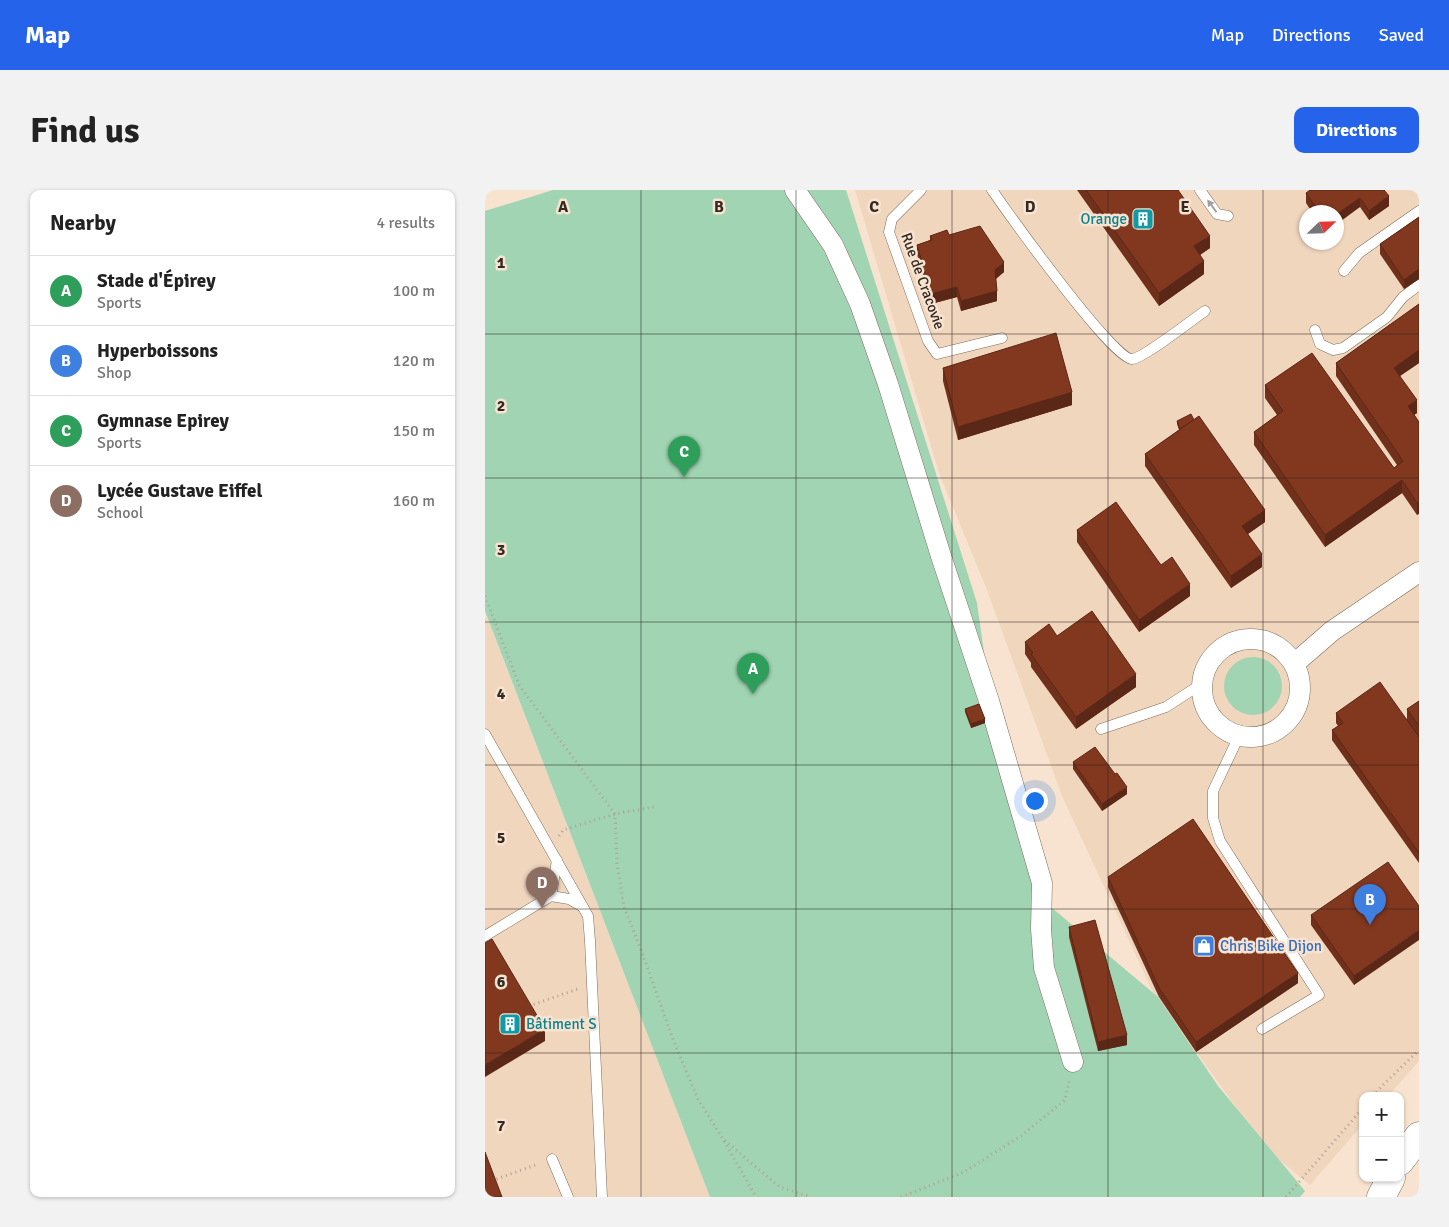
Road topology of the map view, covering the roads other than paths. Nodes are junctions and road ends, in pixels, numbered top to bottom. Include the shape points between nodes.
1 (795, 190) edge
2 (921, 190) edge
3 (992, 190) edge
4 (1200, 190) edge
5 (1419, 211) edge
6 (1228, 216) dead end
7 (1344, 271) dead end
8 (1419, 285) edge
9 (1205, 310) dead end
10 (1315, 330) dead end
11 (1002, 338) dead end
12 (1419, 572) edge
13 (1294, 664) junction
14 (1203, 683) junction
15 (1101, 729) dead end
16 (485, 734) edge
17 (1239, 736) junction
18 (557, 860) junction
19 (551, 896) junction
20 (583, 907) junction
21 (485, 936) edge
22 (1262, 1029) dead end
23 (1073, 1062) road end
24 (1419, 1136) edge
25 (1404, 1157) edge
26 (552, 1159) road end
27 (1389, 1182) edge
28 (568, 1197) edge
29 (602, 1197) edge
30 (1381, 1197) edge

1 - 23 street via 833,245 861,304 989,701 1042,882 1044,968
2 - 11 lane, Rue de Cracovie via 892,219 889,232 928,341 937,354
3 - 9 lane via 1027,240 1098,329 1126,358 1133,359 1148,351
6 -> 4 lane via 1217,214
5 - 7 lane via 1359,253
8 - 10 lane via 1403,296 1387,317 1343,348 1333,350 1320,344
12 - 13 street via 1332,631
13 - 14 street via 1283,650 1269,642 1253,638 1236,641 1219,651 1208,664
13 - 17 street via 1300,682 1299,699 1291,717 1279,728 1262,735
14 - 15 lane via 1166,707
14 - 17 street via 1204,700 1213,718
16 - 18 lane
17 - 22 lane via 1213,791 1213,818 1220,841 1319,995
18 - 19 lane
18 - 20 lane
19 - 20 lane via 569,899
19 - 21 lane
20 - 29 lane via 588,916
24 - 25 highway
26 - 28 lane
27 - 30 highway

